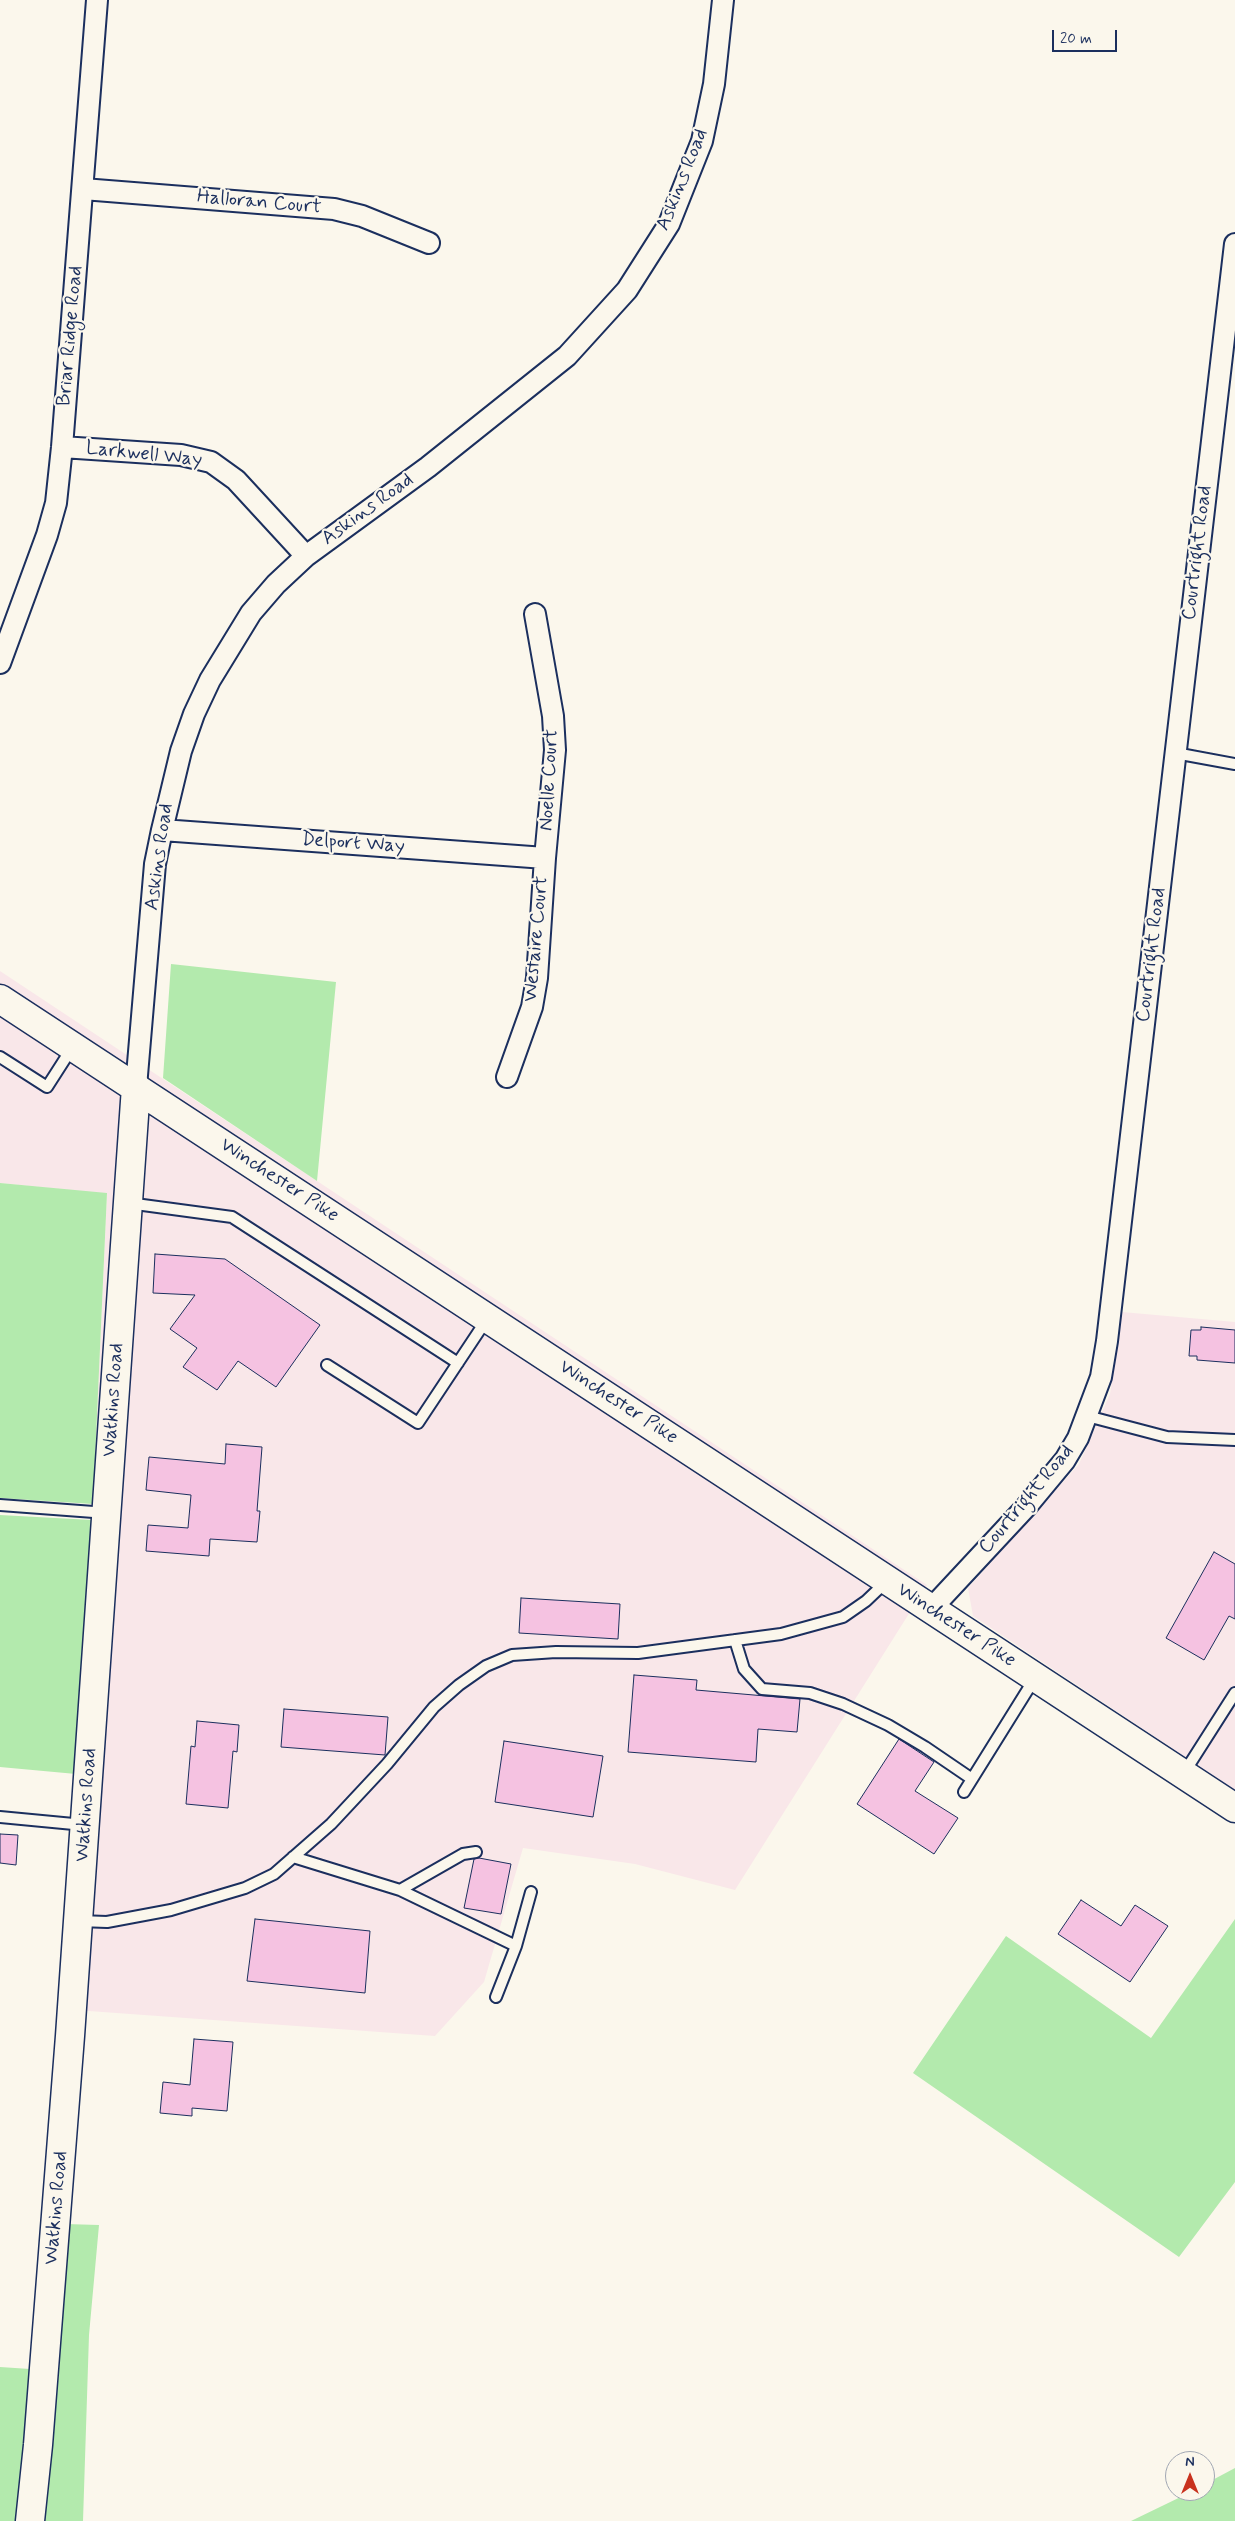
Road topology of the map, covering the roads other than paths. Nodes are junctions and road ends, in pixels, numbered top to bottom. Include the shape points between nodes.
1 (98, 0) edge
2 (723, 0) edge
3 (83, 190) junction
4 (429, 242) dead end
5 (1235, 244) edge
6 (62, 447) junction
7 (306, 556) junction
8 (536, 614) dead end
9 (0, 663) edge
10 (1175, 753) junction
11 (1235, 764) edge
12 (162, 830) junction
13 (545, 858) junction
14 (0, 999) edge
15 (73, 1047) junction
16 (0, 1057) edge
17 (507, 1077) dead end
18 (136, 1087) junction
19 (127, 1203) junction
20 (488, 1318) junction
21 (458, 1363) junction
22 (327, 1365) dead end
23 (1087, 1416) junction
24 (1235, 1440) edge
25 (0, 1506) edge
26 (108, 1513) junction
27 (888, 1581) junction
28 (931, 1609) junction
29 (735, 1640) junction
30 (1035, 1677) junction
31 (1235, 1693) edge
32 (1183, 1774) junction
33 (972, 1779) junction
34 (964, 1792) dead end
35 (1235, 1808) edge
36 (0, 1817) edge
37 (85, 1825) junction
38 (476, 1852) dead end
39 (294, 1857) junction
40 (400, 1890) junction
41 (531, 1892) dead end
42 (78, 1921) junction
43 (516, 1946) junction
44 (496, 1997) dead end
45 (30, 2521) edge

1 - 3 street, Briar Ridge Road
2 - 7 street, Askins Road via 714,84 702,141 669,224 626,290 567,356 428,467
3 - 4 street, Halloran Court via 334,209 362,216
3 - 6 street, Briar Ridge Road
5 - 10 street, Courtright Road
6 - 7 street, Larkwell Way via 182,455 211,462 236,480
6 - 9 street, Briar Ridge Road via 56,503 47,535
7 - 12 street, Askins Road via 251,613 210,680 182,751
8 - 13 street, Noelle Court via 553,716 555,750
10 - 11 lane
10 - 23 street, Courtright Road via 1107,1341 1101,1377
12 - 13 street, Delport Way
12 - 18 street, Askins Road via 155,864
13 - 17 street, Westaire Court via 532,1007
14 - 15 main road, Winchester Pike
15 - 16 lane via 47,1087
15 - 18 main road, Winchester Pike
18 - 19 main road, Watkins Road
18 - 20 main road, Winchester Pike
19 - 21 lane via 232,1217
19 - 26 main road, Watkins Road
20 - 21 lane
20 - 27 main road, Winchester Pike
21 - 22 lane via 418,1424
23 - 24 lane via 1167,1437
23 - 28 street, Courtright Road via 1064,1460 1026,1507
25 - 26 lane
26 - 37 main road, Watkins Road
27 - 28 main road, Winchester Pike
27 - 29 lane via 843,1617 781,1634
28 - 30 main road, Winchester Pike
29 - 33 lane via 744,1669 762,1689 810,1693 843,1704 888,1725
29 - 39 lane via 638,1653 512,1655 486,1666 434,1707 387,1764 331,1824
30 - 32 main road, Winchester Pike
30 - 33 lane
31 - 32 lane
32 - 35 main road, Winchester Pike
33 - 34 lane
36 - 37 lane
37 - 42 main road, Watkins Road
38 - 40 lane via 463,1854
39 - 40 lane
39 - 42 lane via 274,1874 227,1894 170,1910 107,1922
40 - 43 lane
41 - 43 lane
42 - 45 main road, Watkins Road
43 - 44 lane

